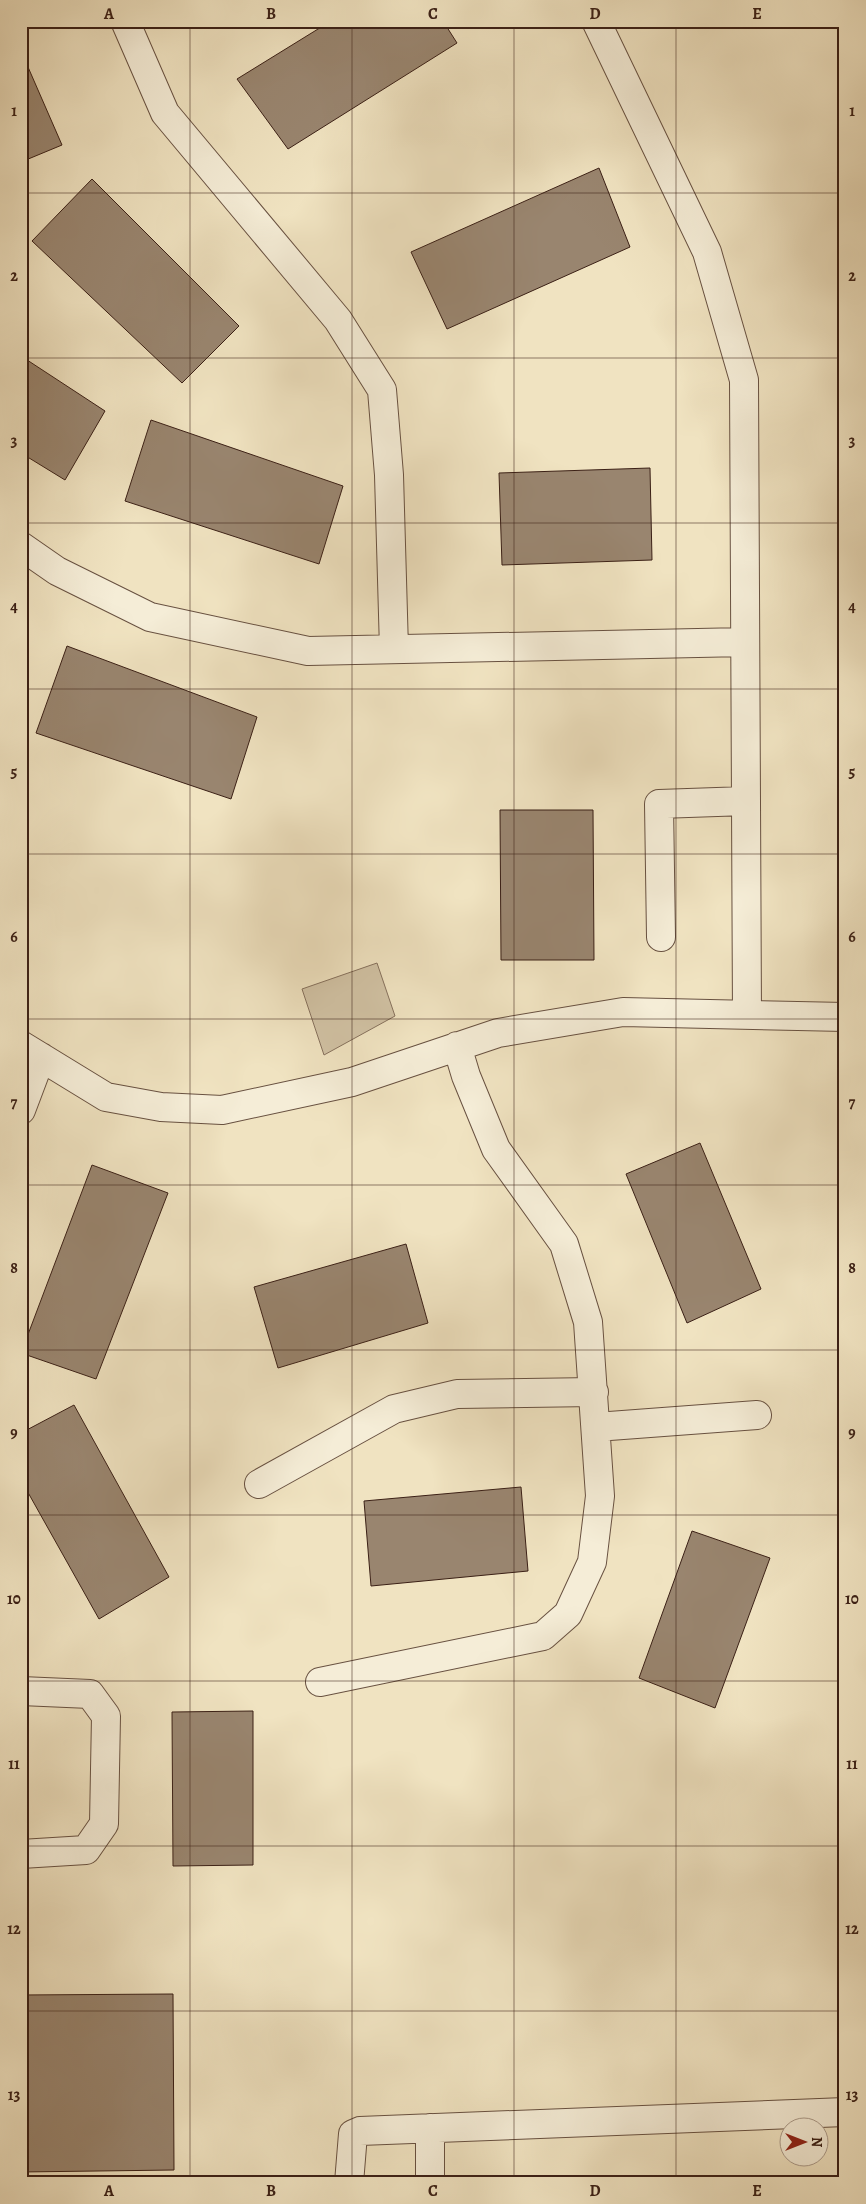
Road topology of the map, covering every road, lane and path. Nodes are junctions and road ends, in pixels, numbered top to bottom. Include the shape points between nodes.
1 (125, 21) edge
2 (596, 21) edge
3 (21, 546) edge
4 (745, 642) junction
5 (394, 649) junction
6 (746, 801) junction
7 (661, 937) dead end
8 (747, 1015) junction
9 (845, 1017) edge
10 (457, 1046) junction
11 (31, 1051) edge
12 (21, 1110) edge
13 (594, 1392) junction
14 (757, 1415) dead end
15 (596, 1427) junction
16 (259, 1484) dead end
17 (320, 1682) dead end
18 (21, 1691) edge
19 (21, 1854) edge
20 (845, 2112) edge
21 (430, 2128) junction
22 (349, 2183) edge
23 (430, 2183) edge

1 - 5 street via 165,113 338,320 382,390 389,474
2 - 4 street via 707,252 744,380
3 - 5 street via 56,571 150,617 308,651
4 - 5 street
4 - 6 street
6 - 7 street via 659,804
6 - 8 street
8 - 9 street
8 - 10 street via 622,1012 498,1033
10 - 11 street via 352,1082 222,1110 161,1107 106,1096
10 - 13 street via 496,1150 564,1244 588,1322
11 - 12 street
13 - 15 street
13 - 16 street via 457,1394 394,1409
14 - 15 street
15 - 17 street via 600,1496 592,1562 568,1614 543,1636
18 - 19 street via 90,1694 106,1716 104,1824 86,1850
20 - 21 street
21 - 22 street via 360,2130 353,2134
21 - 23 street

